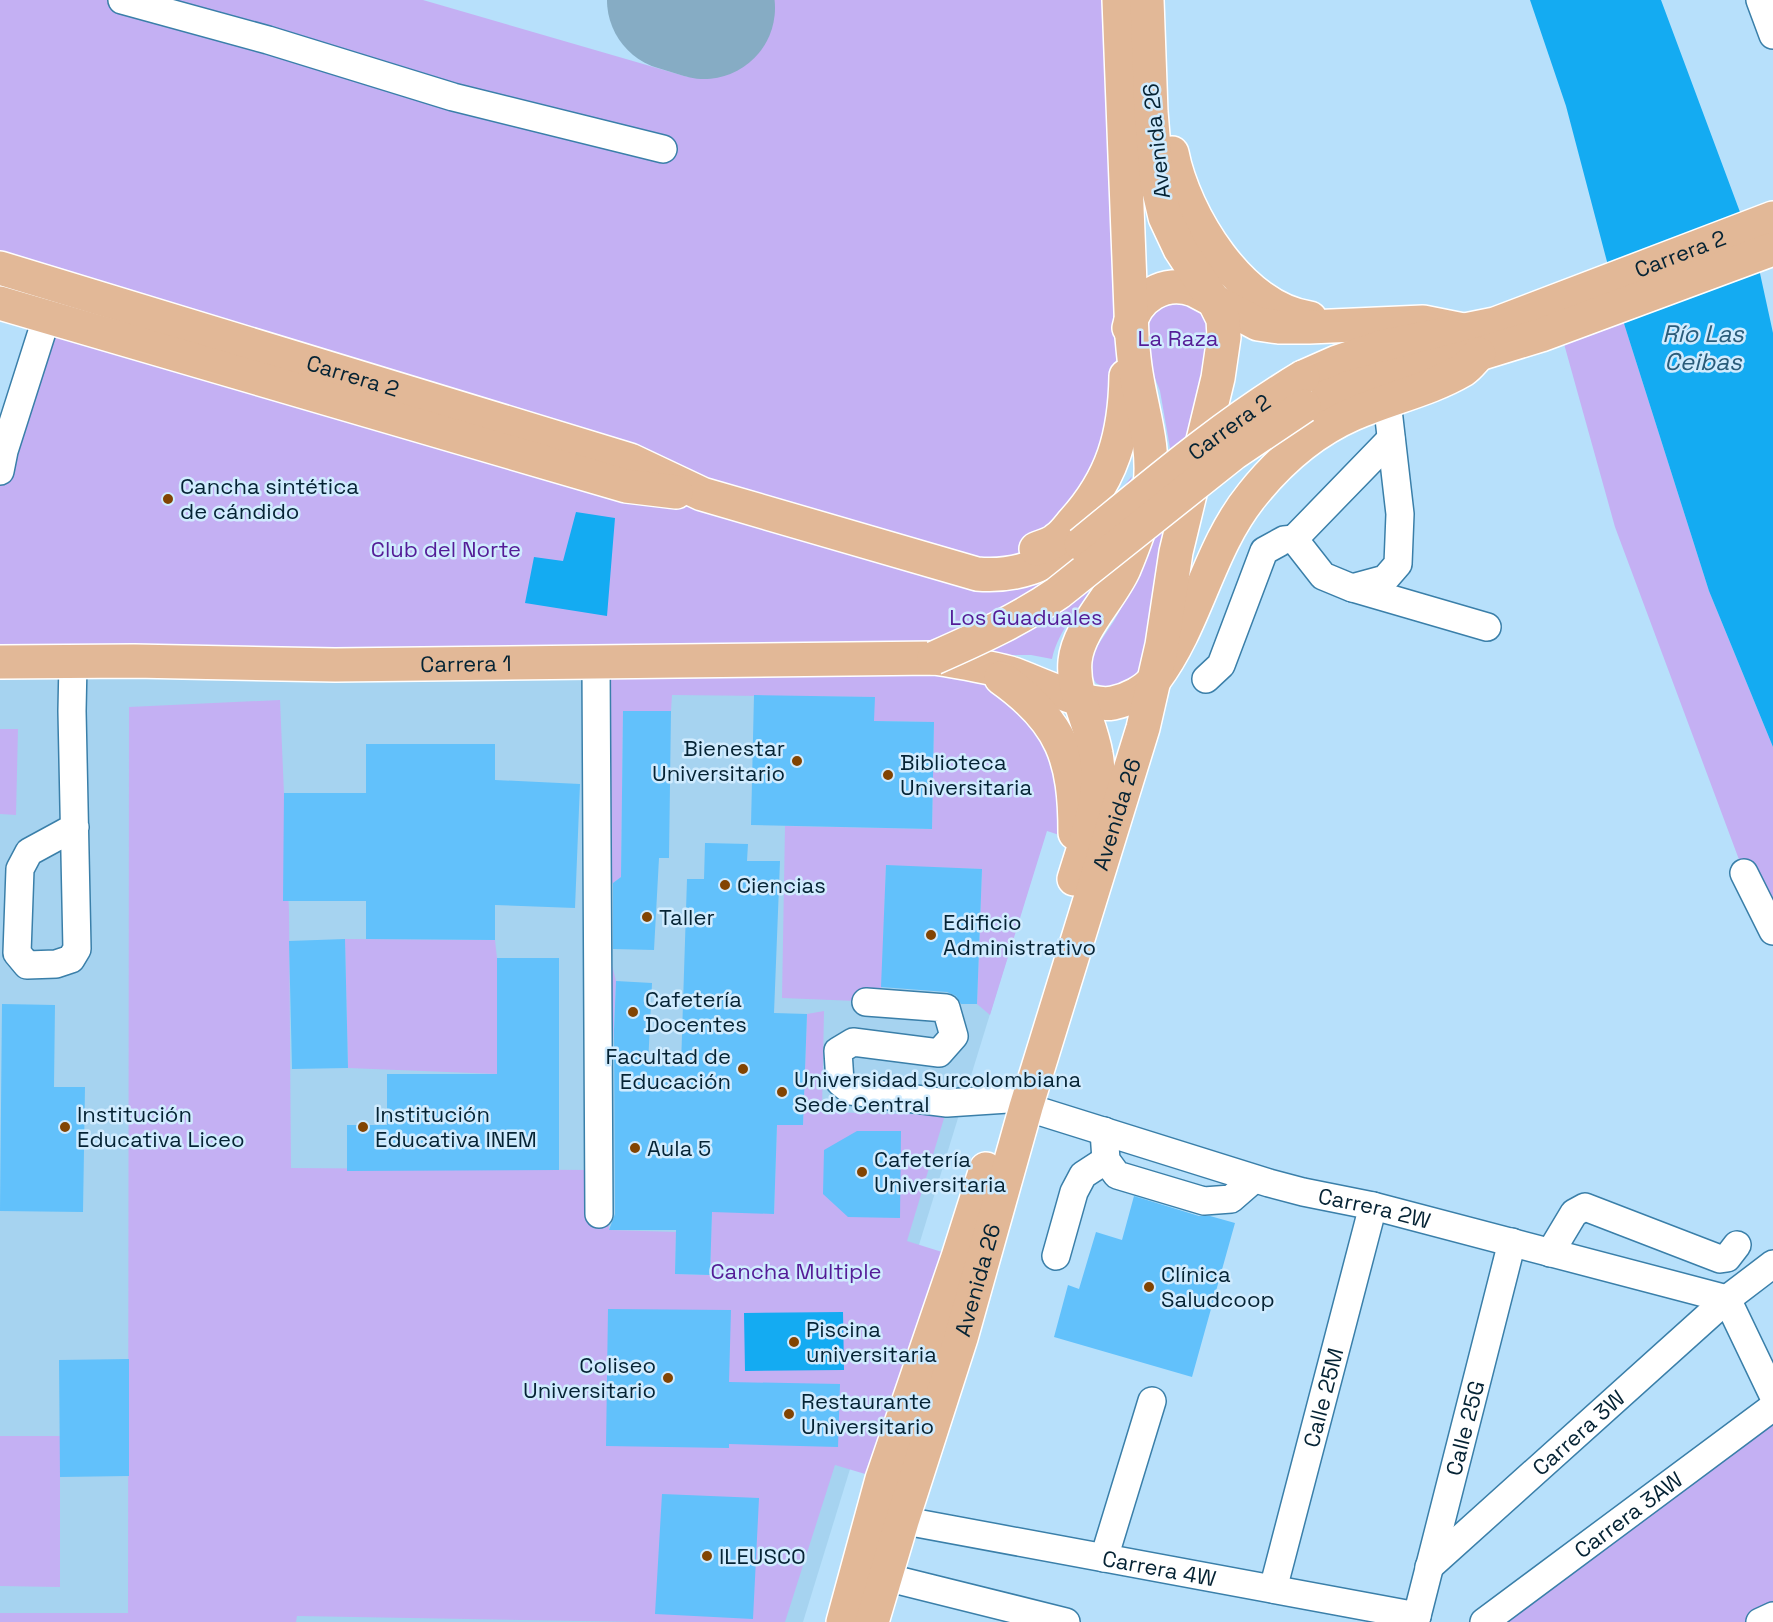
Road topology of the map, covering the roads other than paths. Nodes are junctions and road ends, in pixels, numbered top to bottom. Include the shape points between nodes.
1 (122, 0) edge
2 (1119, 0) edge
3 (1148, 0) edge
4 (1760, 0) edge
5 (1773, 35) edge
6 (663, 149) dead end
7 (1773, 218) edge
8 (1773, 249) edge
9 (0, 268) edge
10 (1214, 301) junction
11 (0, 303) edge
12 (47, 316) junction
13 (1131, 317) junction
14 (1369, 325) junction
15 (1481, 336) junction
16 (1303, 392) junction
17 (1387, 401) junction
18 (1391, 439) junction
19 (2, 457) edge
20 (702, 495) junction
21 (1294, 540) junction
22 (940, 563) junction
23 (1352, 588) junction
24 (1487, 627) dead end
25 (934, 658) junction
26 (0, 662) edge
27 (73, 662) junction
28 (596, 662) junction
29 (982, 665) junction
30 (1206, 679) dead end
31 (1155, 680) junction
32 (1080, 700) junction
33 (75, 827) junction
34 (1744, 873) dead end
35 (1075, 874) junction
36 (1773, 931) edge
37 (866, 1002) dead end
38 (1017, 1103) junction
39 (1104, 1131) junction
40 (1106, 1160) junction
41 (1254, 1179) junction
42 (1373, 1206) junction
43 (599, 1214) dead end
44 (1512, 1242) junction
45 (1737, 1245) dead end
46 (1550, 1253) junction
47 (1056, 1256) dead end
48 (1773, 1264) edge
49 (1727, 1299) junction
50 (1773, 1395) edge
51 (1152, 1401) dead end
52 (1773, 1407) edge
53 (887, 1518) junction
54 (1104, 1558) junction
55 (1429, 1567) junction
56 (885, 1577) junction
57 (1273, 1589) junction
58 (1773, 1616) edge
59 (1418, 1619) edge
60 (843, 1622) edge
61 (872, 1622) edge
62 (1066, 1622) edge
63 (1484, 1622) edge
64 (1760, 1622) edge

1 - 6 street via 453,97
2 - 13 main road, Avenida 26
3 - 10 main road, Avenida 26 via 1157,183 1176,241
3 - 14 main road via 1163,57 1167,122 1175,168 1198,225 1232,269 1272,304 1305,317
4 - 5 street
7 - 15 main road, Carrera 2
8 - 15 main road, Carrera 2 via 1541,335
9 - 20 main road, Carrera 2 via 630,460
10 - 13 main road via 1184,286 1172,285 1151,294
10 - 14 main road via 1258,324
10 - 31 main road, Avenida 26 via 1223,319 1224,337 1218,378 1176,552
11 - 12 main road, Carrera 2
12 - 19 street
12 - 20 main road, Carrera 2 via 626,486
13 - 22 main road via 1119,440 1110,468 1088,507 1057,540 1024,555
13 - 32 main road, Avenida 26 via 1136,374 1148,427 1150,486 1124,570 1075,659
14 - 15 main road via 1423,322
15 - 16 main road, Carrera 2 via 1350,387
15 - 17 main road via 1464,369
16 - 22 main road, Carrera 2, bridge via 1262,401 1081,544 1019,573 997,576
16 - 25 main road, Carrera 2, bridge via 1234,453 1034,609
17 - 18 street
17 - 31 main road via 1355,413 1310,438 1281,462 1251,496 1230,528
18 - 21 street
18 - 23 street via 1400,514 1398,564 1385,579
20 - 22 main road, Carrera 2
21 - 23 street via 1323,576
21 - 30 street via 1284,540 1264,551 1221,665
23 - 24 street
25 - 28 main road, Carrera 1
25 - 29 main road
26 - 27 main road, Carrera 1
27 - 28 main road, Carrera 1
27 - 33 street
28 - 43 street
29 - 32 main road
29 - 35 main road via 1024,694 1046,717 1066,754 1075,810
31 - 32 main road via 1143,691 1112,704
31 - 38 main road, Avenida 26 via 1126,787
32 - 35 main road, Avenida 26 via 1097,755 1098,783
33 - 33 street via 77,949 71,959 56,964 27,965 17,953 20,869 29,852
34 - 36 street
35 - 38 main road, Avenida 26
37 - 38 street via 946,1008 954,1036 939,1053 853,1042 838,1052 840,1082 851,1091 947,1103
38 - 39 street, Carrera 2W
38 - 53 main road, Avenida 26 via 961,1338
39 - 40 street
39 - 41 street, Carrera 2W
40 - 41 street via 1118,1175 1204,1201 1231,1199
40 - 47 street via 1083,1175 1074,1192
41 - 42 street, Carrera 2W
42 - 44 street, Carrera 2W
42 - 57 street, Calle 25M
44 - 46 street, Carrera 2W
44 - 55 street, Calle 25G
45 - 46 street via 1727,1258 1720,1259 1585,1207 1574,1213
46 - 49 street, Carrera 2W
48 - 49 street, Carrera 3W
49 - 50 street
49 - 55 street, Carrera 3W
51 - 54 street
52 - 63 street, Carrera 3AW
53 - 54 street, Carrera 4W
53 - 56 main road, Avenida 26
53 - 60 main road, Avenida 26
54 - 57 street, Carrera 4W
55 - 59 street, Calle 25G
56 - 61 main road, Avenida 26
56 - 62 street
57 - 59 street, Carrera 4W
58 - 64 street

